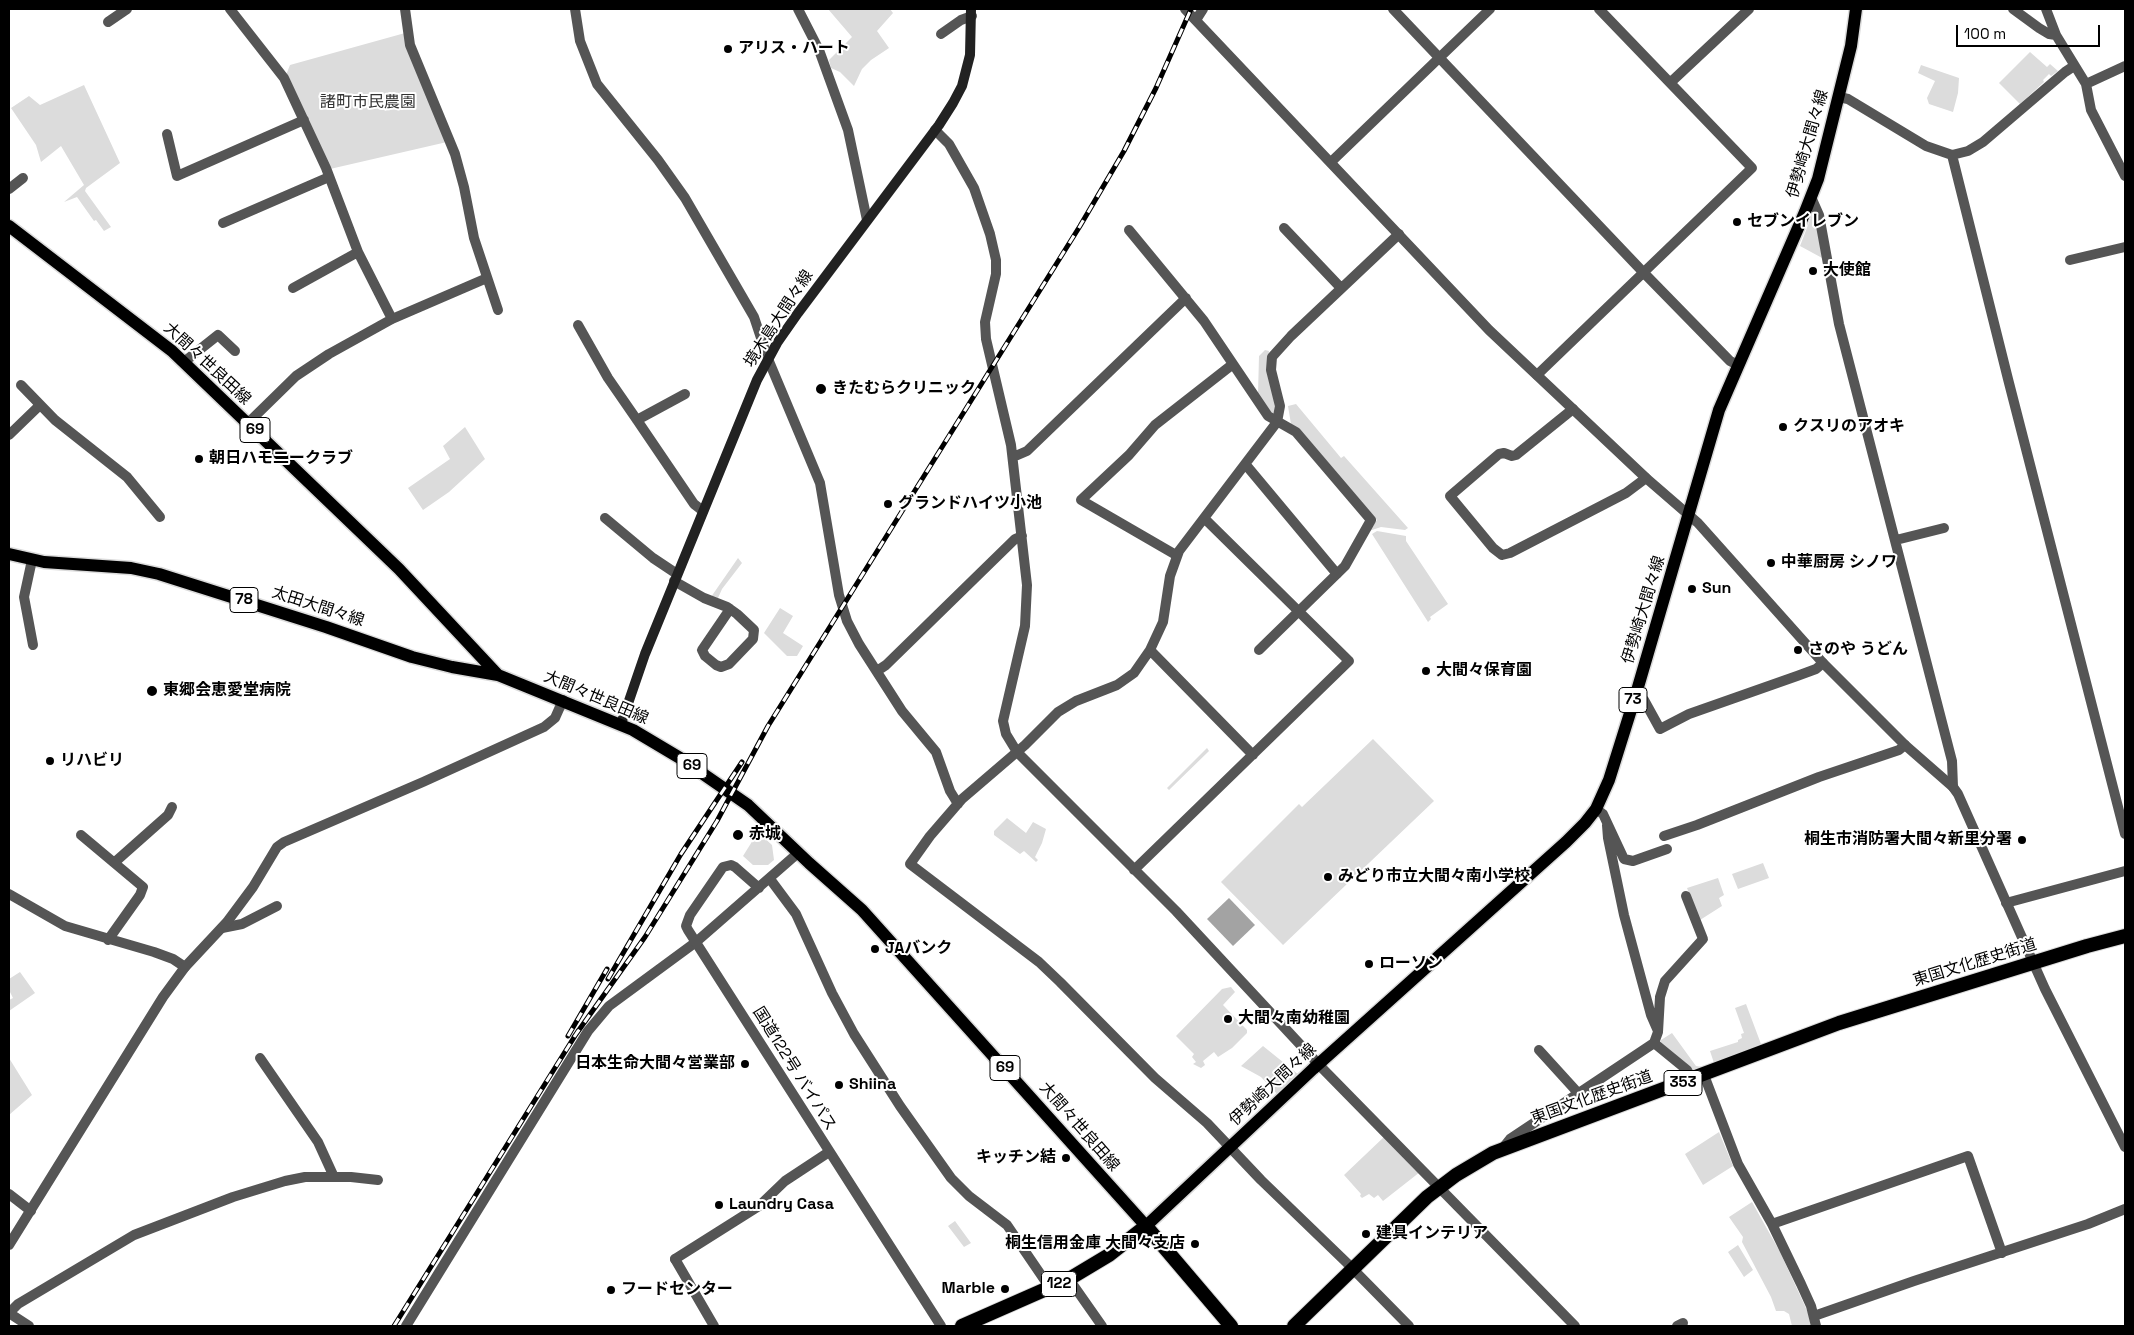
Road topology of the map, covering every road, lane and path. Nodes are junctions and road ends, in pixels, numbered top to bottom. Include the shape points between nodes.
1 (127, 9) edge
2 (230, 9) edge
3 (405, 9) edge
4 (575, 9) edge
5 (798, 9) edge
6 (1185, 9) edge
7 (1203, 9) edge
8 (1393, 9) edge
9 (1490, 9) edge
10 (1599, 9) edge
11 (1749, 9) edge
12 (1856, 9) edge
13 (2013, 9) edge
14 (2046, 9) edge
15 (971, 12) edge
16 (1196, 20) junction
17 (108, 22) dead end
18 (941, 34) dead end
19 (2056, 35) junction
20 (1440, 56) junction
21 (2074, 66) junction
22 (2125, 66) edge
23 (1671, 82) junction
24 (2086, 84) junction
25 (1839, 97) junction
26 (304, 120) junction
27 (935, 130) junction
28 (168, 134) dead end
29 (1952, 154) junction
30 (1331, 162) junction
31 (2125, 176) edge
32 (329, 177) junction
33 (23, 178) dead end
34 (9, 190) edge
35 (1811, 197) junction
36 (867, 220) junction
37 (223, 222) dead end
38 (9, 226) edge
39 (1284, 228) dead end
40 (1129, 230) dead end
41 (1399, 234) junction
42 (2125, 247) edge
43 (358, 252) junction
44 (2070, 260) dead end
45 (1643, 272) junction
46 (487, 278) junction
47 (293, 288) dead end
48 (1341, 288) junction
49 (1186, 298) junction
50 (498, 310) dead end
51 (392, 319) junction
52 (578, 325) dead end
53 (235, 351) dead end
54 (768, 359) junction
55 (184, 362) junction
56 (1233, 364) junction
57 (1738, 365) junction
58 (1537, 375) junction
59 (21, 385) dead end
60 (685, 394) dead end
61 (40, 404) junction
62 (1573, 409) junction
63 (636, 420) junction
64 (1277, 422) junction
65 (248, 423) junction
66 (9, 435) edge
67 (1013, 456) junction
68 (1246, 465) junction
69 (1646, 478) junction
70 (703, 511) junction
71 (1689, 515) junction
72 (160, 517) dead end
73 (605, 518) dead end
74 (1204, 518) junction
75 (1944, 528) dead end
76 (1022, 536) junction
77 (1896, 540) junction
78 (9, 554) edge
79 (1176, 555) junction
80 (32, 560) junction
81 (1337, 574) junction
82 (676, 577) junction
83 (730, 609) junction
84 (1300, 611) junction
85 (33, 645) dead end
86 (1150, 650) junction
87 (1259, 650) dead end
88 (1823, 663) junction
89 (877, 671) junction
90 (498, 675) junction
91 (1636, 694) junction
92 (563, 700) junction
93 (621, 724) junction
94 (1905, 745) junction
95 (1017, 752) junction
96 (1254, 755) junction
97 (1953, 787) junction
98 (958, 804) junction
99 (172, 807) dead end
100 (1596, 808) junction
101 (1608, 825) junction
102 (2125, 834) edge
103 (81, 835) dead end
104 (1664, 836) dead end
105 (1667, 849) dead end
106 (798, 853) junction
107 (115, 862) junction
108 (1134, 870) junction
109 (2125, 871) edge
110 (770, 879) junction
111 (759, 888) junction
112 (9, 894) edge
113 (1686, 896) dead end
114 (2006, 903) junction
115 (277, 906) dead end
116 (222, 928) junction
117 (2125, 936) edge
118 (108, 940) junction
119 (696, 942) junction
120 (2034, 964) junction
121 (184, 967) junction
122 (1658, 1032) junction
123 (1654, 1043) junction
124 (1539, 1050) dead end
125 (260, 1058) dead end
126 (1319, 1064) junction
127 (1698, 1077) junction
128 (1579, 1094) junction
129 (2125, 1147) edge
130 (1230, 1148) junction
131 (1502, 1150) junction
132 (829, 1152) junction
133 (334, 1177) junction
134 (378, 1180) dead end
135 (1439, 1187) junction
136 (9, 1194) edge
137 (2125, 1209) edge
138 (31, 1210) junction
139 (1772, 1224) junction
140 (1146, 1226) junction
141 (9, 1245) edge
142 (2002, 1253) junction
143 (1353, 1268) junction
144 (1069, 1279) junction
145 (1050, 1288) junction
146 (9, 1313) edge
147 (1815, 1321) edge
148 (28, 1326) edge
149 (406, 1326) edge
150 (714, 1326) edge
151 (941, 1326) edge
152 (962, 1326) edge
153 (1102, 1326) edge
154 (1231, 1326) edge
155 (1294, 1326) edge
156 (1409, 1326) edge
157 (1575, 1326) edge

1 - 17 street
2 - 26 street via 279,71
3 - 46 street via 410,46 455,154 474,238
4 - 54 street via 580,41 597,84 685,198 754,317
5 - 36 street via 819,50 848,130
6 - 16 street
7 - 16 street
8 - 20 street
9 - 20 street
10 - 23 street
11 - 23 street
12 - 25 main road, 伊勢崎大間々線 / 73
13 - 19 street via 2039,28
14 - 19 street
15 - 18 street
15 - 27 main road, 境木島大間々線 via 972,44 966,74
16 - 30 street
19 - 21 street
20 - 30 street
20 - 45 street
21 - 24 street
21 - 29 street via 1983,142 1968,151
22 - 24 street
23 - 45 street via 1752,168
24 - 31 street via 2091,110
25 - 29 street via 1862,107 1926,146
25 - 35 main road, 伊勢崎大間々線 / 73
26 - 28 street via 177,176
26 - 32 street
27 - 36 main road, 境木島大間々線
27 - 67 street via 949,144 974,188 993,244 997,267 986,315 986,339
29 - 102 street
30 - 41 street
32 - 37 street
32 - 43 street
33 - 34 street
35 - 57 main road, 伊勢崎大間々線 / 73
35 - 77 street via 1819,215 1839,324
36 - 54 main road, 境木島大間々線
38 - 55 main road, 大間々世良田線 / 69
39 - 48 street
40 - 49 street
41 - 48 street
41 - 58 street via 1489,330
42 - 44 street
43 - 47 street
43 - 51 street
45 - 57 street via 1730,361
45 - 58 street
46 - 50 street
46 - 51 street
48 - 64 street via 1272,357 1271,370 1280,406
49 - 56 street
49 - 67 street via 1027,451
51 - 65 street via 336,349 296,376
52 - 63 street
53 - 55 street via 218,335
54 - 70 main road, 境木島大間々線 via 744,407
54 - 89 street via 820,483 844,613
55 - 65 main road, 大間々世良田線 / 69
56 - 64 street via 1268,416
56 - 79 street via 1155,425 1129,455 1081,500
57 - 71 main road, 伊勢崎大間々線 / 73 via 1712,430
58 - 62 street
59 - 61 street
60 - 63 street
61 - 66 street
61 - 72 street via 67,430 127,477
62 - 69 street
62 - 69 street via 1516,455 1499,454 1450,496 1493,548 1502,555 1510,553 1626,492
63 - 70 street via 694,504
64 - 68 street
64 - 81 street via 1296,432 1370,518 1371,522 1346,566
65 - 90 main road, 大間々世良田線 / 69 via 399,569
67 - 76 street
68 - 74 street
68 - 81 street
69 - 71 street
70 - 82 main road, 境木島大間々線
71 - 88 street
71 - 91 main road, 伊勢崎大間々線 / 73
73 - 82 street
74 - 79 street
74 - 84 street
75 - 77 street
76 - 89 street via 1015,539
76 - 95 street via 1027,585 1025,626 1003,721 1006,734
77 - 97 street via 1952,761
78 - 80 main road, 太田大間々線 / 78
79 - 86 street via 1165,616
80 - 85 street via 24,597
80 - 90 main road, 太田大間々線 / 78 via 131,568 159,574 412,657
81 - 84 street
82 - 83 street via 704,598
82 - 93 main road, 境木島大間々線 via 638,671
83 - 83 street via 754,630 755,636 729,664 721,668 704,656 702,650
84 - 87 street
84 - 96 street via 1349,661
86 - 95 street via 1128,677 1111,688 1069,705
86 - 96 street
88 - 91 street via 1803,674 1689,714 1660,729 1644,700
88 - 94 street
89 - 98 street via 902,711 936,752
90 - 92 main road, 大間々世良田線 / 69
91 - 100 main road, 伊勢崎大間々線 / 73 via 1609,780
92 - 93 main road, 大間々世良田線 / 69
92 - 116 street via 555,718 544,727 284,842 274,850 253,887
93 - 106 main road, 大間々世良田線 / 69 via 680,758 743,801
94 - 97 street
94 - 104 street via 1899,750
95 - 98 street
95 - 108 street
96 - 108 street
97 - 114 street
98 - 130 street via 910,864 1038,962
99 - 107 street via 168,815
100 - 101 street
100 - 126 main road, 伊勢崎大間々線 / 73 via 1566,842
101 - 105 street via 1622,857 1628,860
101 - 122 street via 1624,915
103 - 107 street
106 - 110 street
106 - 140 main road, 大間々世良田線 / 69 via 849,897 901,952
107 - 118 street via 143,887
108 - 126 street
109 - 114 street
110 - 111 street
110 - 145 street via 796,914 839,1007 900,1106 951,1178 1007,1225
111 - 119 street
111 - 119 street, 国道122号 バイパス via 735,867 723,867 687,921 688,930
112 - 118 street via 58,924
113 - 122 street via 1703,939 1665,981 1660,998
114 - 120 street
115 - 116 street via 242,924
116 - 121 street
117 - 120 highway, 東国文化歴史街道 / 353
118 - 121 street via 154,952
119 - 132 street, 国道122号 バイパス
119 - 149 street via 609,1006 588,1031
120 - 127 highway, 東国文化歴史街道 / 353 via 1839,1023
120 - 129 street
121 - 138 street
122 - 123 street
123 - 127 street
123 - 128 street
124 - 128 street
125 - 133 street via 318,1142
126 - 130 main road, 伊勢崎大間々線 / 73
126 - 135 street
127 - 131 highway, 東国文化歴史街道 / 353
127 - 139 street via 1738,1164
128 - 131 street via 1510,1138
130 - 140 main road, 伊勢崎大間々線 / 73
130 - 143 street
131 - 135 highway, 東国文化歴史街道 / 353
132 - 150 street via 785,1181 759,1206 675,1259
132 - 151 street, 国道122号 バイパス
133 - 134 street
133 - 146 street via 285,1181 139,1233 18,1304
135 - 143 highway, 東国文化歴史街道 / 353
135 - 157 street
136 - 138 street
137 - 142 street
138 - 141 street
139 - 142 street via 1968,1156
139 - 147 street
140 - 144 highway, 122 via 1110,1255
140 - 154 highway
142 - 147 street via 1897,1287
143 - 155 highway, 東国文化歴史街道 / 353
143 - 156 street
144 - 145 highway, 122
144 - 153 street
145 - 152 highway, 122
146 - 148 street

